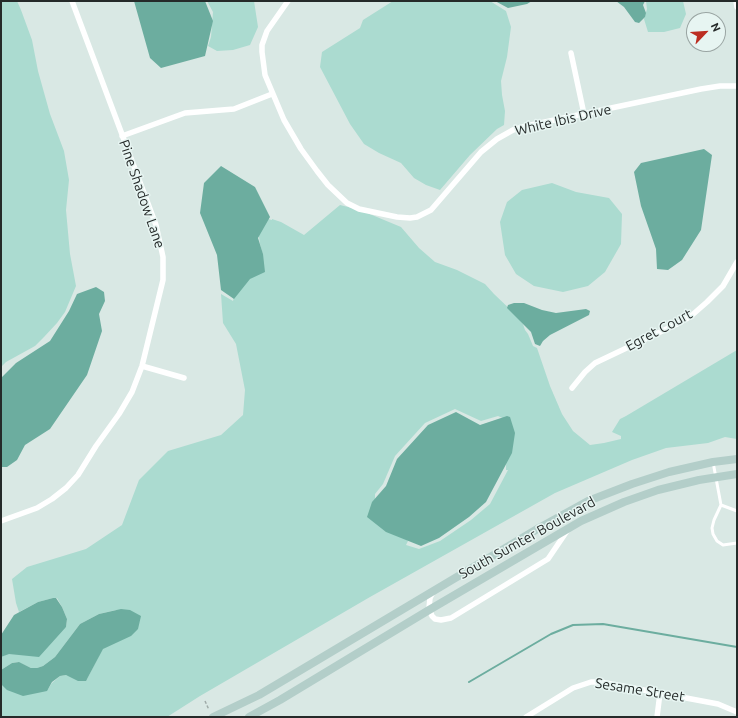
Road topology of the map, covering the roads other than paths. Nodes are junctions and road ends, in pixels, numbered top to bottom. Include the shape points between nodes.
1 (72, 1) edge
2 (288, 1) edge
3 (736, 1) edge
4 (737, 7) edge
5 (571, 53) dead end
6 (737, 86) edge
7 (272, 94) junction
8 (584, 114) junction
9 (122, 136) junction
10 (737, 262) edge
11 (142, 366) junction
12 (184, 378) dead end
13 (572, 388) dead end
14 (737, 459) edge
15 (713, 462) junction
16 (737, 474) edge
17 (716, 477) junction
18 (721, 505) junction
19 (737, 511) edge
20 (1, 522) edge
21 (569, 528) junction
22 (737, 543) edge
23 (435, 590) junction
24 (429, 610) junction
25 (660, 693) junction
26 (737, 712) edge
27 (211, 714) edge
28 (249, 717) edge
29 (526, 717) edge
30 (657, 717) edge

1 - 9 street, Pine Shadow Lane
2 - 7 street, White Ibis Drive via 270,25 262,45 263,70
3 - 4 street
5 - 8 street
6 - 8 street, White Ibis Drive via 701,89
7 - 8 street, White Ibis Drive via 301,148 324,180 343,200 359,209 404,218 417,217 431,210 481,152 502,136 522,128
7 - 9 street via 234,108 185,113
9 - 11 street, Pine Shadow Lane via 156,225 163,257 164,280
10 - 13 street, Egret Court via 723,286 690,316 595,363
11 - 12 street
11 - 20 street, Pine Shadow Lane via 123,409 72,482 45,504
14 - 15 main road, South Sumter Boulevard
15 - 17 lane
15 - 23 main road, South Sumter Boulevard via 653,476 588,502
16 - 17 main road, South Sumter Boulevard
17 - 18 lane
17 - 21 main road, South Sumter Boulevard via 641,496
18 - 19 lane
18 - 22 lane via 713,524 714,537 724,545
21 - 24 main road, South Sumter Boulevard
21 - 24 street, South Sumter Boulevard via 548,559 452,618 437,620
23 - 24 street via 430,598
23 - 27 main road, South Sumter Boulevard via 259,695
24 - 28 main road, South Sumter Boulevard
25 - 26 street, Sesame Street via 718,704
25 - 29 street, Sesame Street via 591,682 573,688
25 - 30 street

